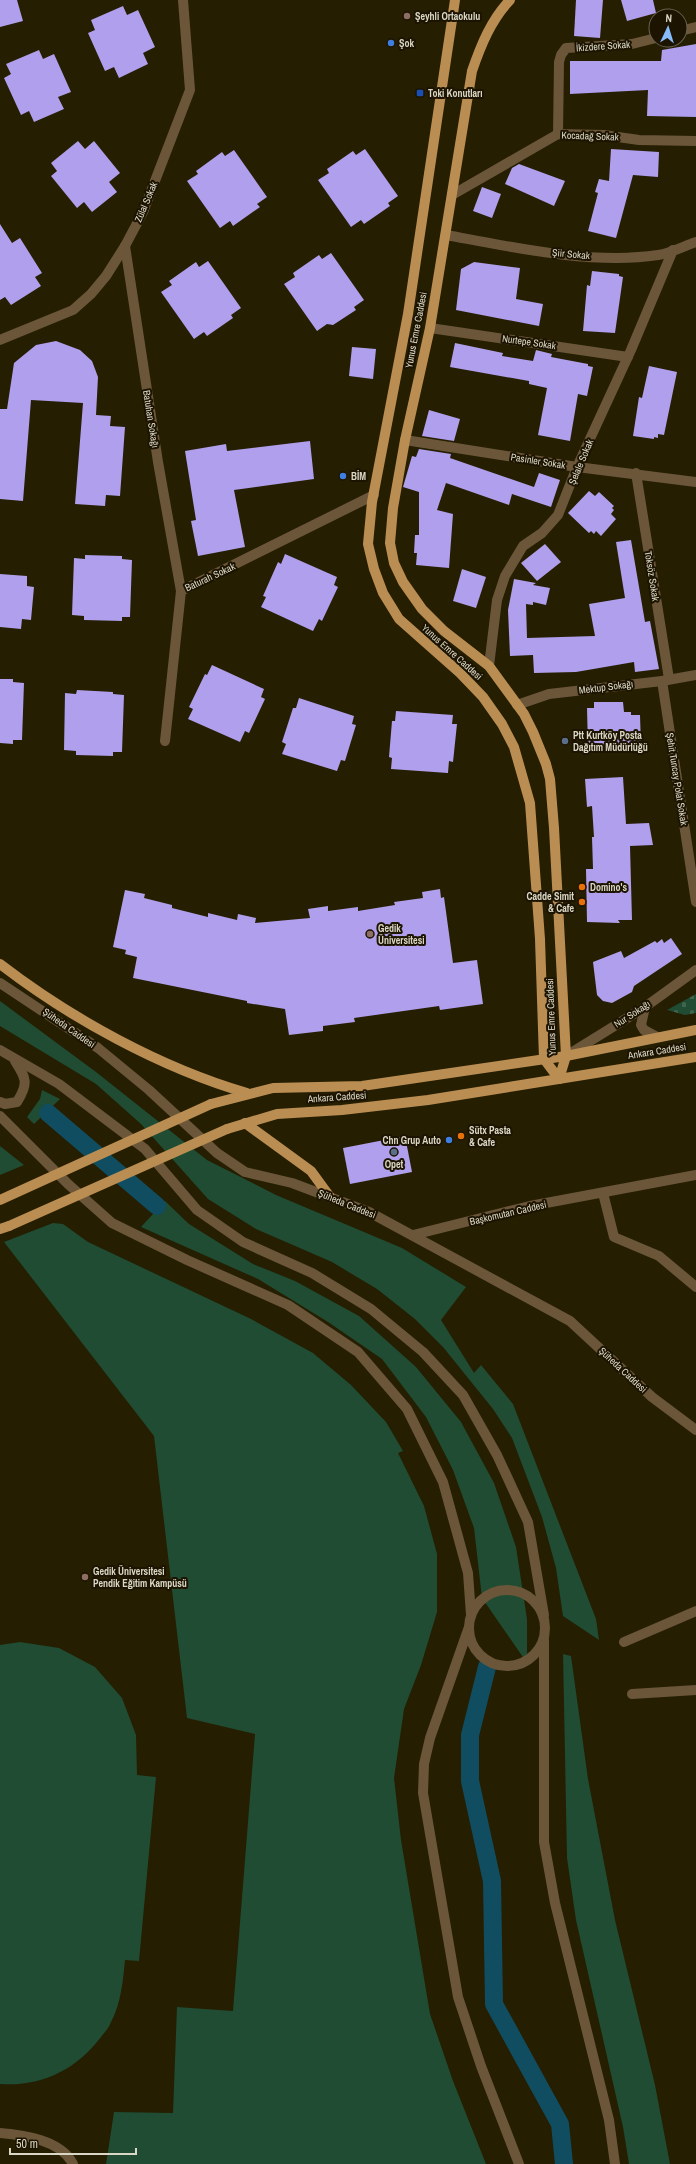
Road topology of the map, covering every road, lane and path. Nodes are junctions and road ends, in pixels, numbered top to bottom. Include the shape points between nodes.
1 (183, 0) edge
2 (455, 0) edge
3 (510, 0) edge
4 (648, 40) edge
5 (558, 134) junction
6 (696, 141) edge
7 (452, 195) junction
8 (446, 235) junction
9 (696, 242) edge
10 (125, 246) junction
11 (673, 250) junction
12 (430, 328) junction
13 (0, 340) edge
14 (628, 357) junction
15 (405, 440) junction
16 (577, 467) junction
17 (636, 474) junction
18 (696, 482) edge
19 (374, 496) junction
20 (181, 591) junction
21 (489, 666) junction
22 (696, 674) edge
23 (665, 680) junction
24 (517, 705) junction
25 (164, 742) dead end
26 (696, 902) edge
27 (0, 964) edge
28 (696, 970) edge
29 (0, 983) edge
30 (645, 1007) junction
31 (696, 1030) edge
32 (657, 1037) junction
33 (0, 1050) edge
34 (566, 1056) junction
35 (696, 1057) edge
36 (544, 1059) junction
37 (15, 1060) junction
38 (559, 1079) junction
39 (249, 1094) junction
40 (0, 1102) edge
41 (0, 1116) edge
42 (245, 1123) junction
43 (696, 1175) edge
44 (603, 1193) junction
45 (330, 1197) junction
46 (0, 1200) edge
47 (4, 1228) edge
48 (413, 1235) junction
49 (696, 1287) edge
50 (696, 1430) edge
51 (696, 1612) edge
52 (471, 1615) junction
53 (544, 1615) junction
54 (469, 1627) junction
55 (544, 1640) junction
56 (624, 1642) dead end
57 (696, 1690) edge
58 (632, 1694) dead end
59 (0, 2133) edge
60 (72, 2164) edge
61 (519, 2164) edge
62 (615, 2164) edge

1 - 10 street, Zülal Sokak via 190,90 143,212
2 - 19 main road, Yunus Emre Caddesi via 408,314
3 - 7 main road, Yunus Emre Caddesi via 498,12 472,71
4 - 5 street, İkizdere Sokak via 632,44 566,48 559,62
5 - 6 street, Kocadağ Sokak
5 - 7 street, Kocadağ Sokak
7 - 8 main road, Yunus Emre Caddesi
8 - 11 street, Şiir Sokak via 578,256 659,254
8 - 12 main road, Yunus Emre Caddesi
9 - 11 street, Şiir Sokak
10 - 13 street, Zülal Sokak via 96,288 73,310
10 - 20 street, Batuhan Sokağı via 158,462
11 - 14 street, Şelale Sokak
12 - 14 street, Nurtepe Sokak
12 - 15 main road, Yunus Emre Caddesi
14 - 16 street, Şelale Sokak
15 - 16 street, Pasinler Sokak
15 - 21 main road, Yunus Emre Caddesi via 390,543 394,563 402,582 422,609 444,631
16 - 17 street, Pasinler Sokak
16 - 21 street, Şelale Sokak via 558,515 542,533 523,546 505,576 496,600
17 - 18 street, Pasinler Sokak
17 - 23 street, Toksöz Sokak
19 - 20 street, Baturah Sokak
19 - 36 main road, Yunus Emre Caddesi via 368,544 383,593 398,619 460,673 483,697 514,747 530,803 540,939
20 - 25 street, Baturah Sokak
21 - 24 main road, Yunus Emre Caddesi
22 - 23 street, Mektup Sokağı
23 - 24 street, Mektup Sokağı via 549,694
23 - 26 street, Şehit Tuncay Polat Sokak
24 - 34 main road, Yunus Emre Caddesi via 534,732 550,779
27 - 39 main road via 58,1006 96,1028 215,1084
28 - 30 street, Nur Sokağı
29 - 45 street, Şüheda Caddesi via 98,1048 149,1090 217,1154 245,1172 292,1183
30 - 32 street via 640,1019 641,1025 644,1030
30 - 34 street, Nur Sokağı
31 - 32 main road, Ankara Caddesi
32 - 34 main road, Ankara Caddesi
33 - 37 street
34 - 36 main road, Ankara Caddesi
34 - 38 main road, Yunus Emre Caddesi
35 - 38 main road, Ankara Caddesi
36 - 38 main road, Yunus Emre Caddesi
36 - 39 main road, Ankara Caddesi via 362,1086 287,1087
37 - 40 street via 25,1076 24,1090 17,1102
37 - 53 street via 59,1084 145,1149 197,1210 243,1242 312,1272 371,1309 422,1352 463,1396 497,1455 528,1522
38 - 42 main road, Ankara Caddesi via 428,1100 342,1110 289,1112
39 - 46 main road, Ankara Caddesi, bridge via 211,1104
41 - 52 street via 112,1224 288,1305 358,1352 407,1409 443,1482 468,1573
42 - 45 main road via 311,1171
42 - 47 main road, Ankara Caddesi, bridge
43 - 44 street, Başkomutan Caddesi
44 - 48 street, Başkomutan Caddesi via 530,1206
44 - 49 street via 614,1237 659,1256
45 - 48 street, Şüheda Caddesi via 369,1212
48 - 50 street, Şüheda Caddesi via 570,1321 652,1397
51 - 56 street
52 - 53 street via 478,1603 488,1595 501,1590 514,1590 527,1595
52 - 54 street
53 - 55 street
54 - 55 street via 470,1639 475,1650 495,1665 513,1666 530,1660 539,1651
54 - 61 street via 430,1738 424,1764 423,1793 458,1997 481,2066
55 - 62 street via 544,1842 554,1903 609,2120
57 - 58 street
59 - 60 street via 18,2134 41,2140 56,2148 70,2159

